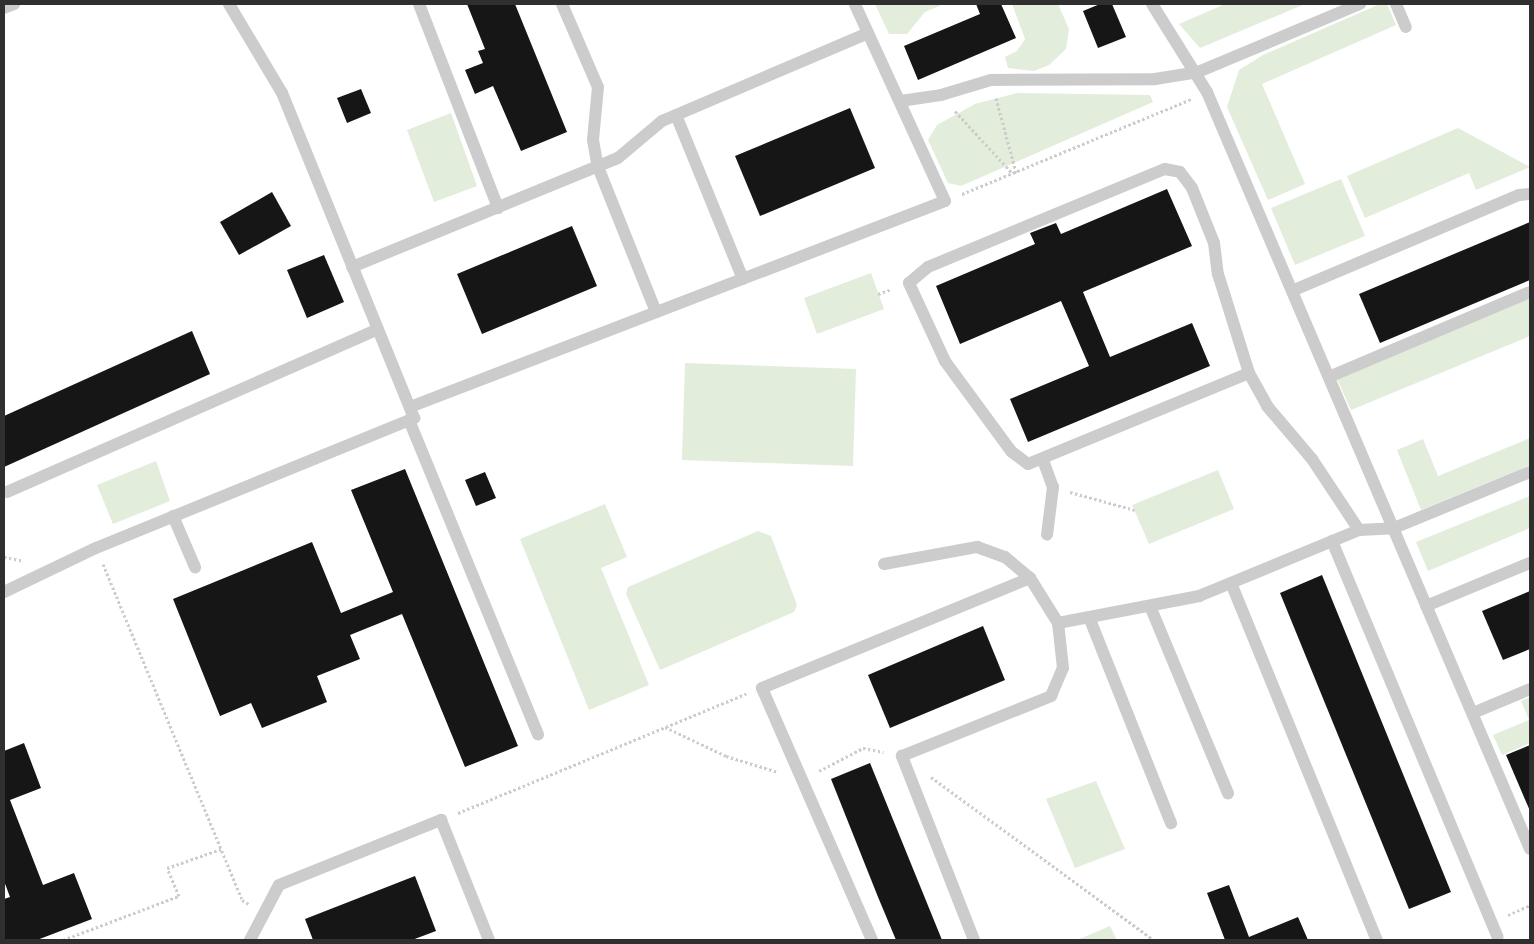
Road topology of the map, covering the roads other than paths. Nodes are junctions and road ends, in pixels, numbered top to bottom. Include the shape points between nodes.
1 (14, 4) edge
2 (419, 4) edge
3 (562, 4) edge
4 (855, 4) edge
5 (1152, 4) edge
6 (1360, 4) edge
7 (1396, 4) edge
8 (232, 5) edge
9 (4, 8) edge
10 (1406, 27) dead end
11 (868, 33) junction
12 (1198, 72) junction
13 (900, 101) junction
14 (676, 115) junction
15 (598, 167) junction
16 (1530, 194) edge
17 (498, 208) junction
18 (352, 267) junction
19 (743, 279) junction
20 (1294, 290) junction
21 (1530, 292) edge
22 (656, 312) junction
23 (378, 329) junction
24 (1250, 374) junction
25 (1331, 376) junction
26 (409, 413) junction
27 (1044, 460) junction
28 (1530, 472) edge
29 (8, 492) dead end
30 (173, 516) junction
31 (1394, 528) junction
32 (1359, 530) junction
33 (1047, 535) dead end
34 (1332, 542) junction
35 (1530, 563) edge
36 (884, 564) dead end
37 (195, 567) dead end
38 (1030, 578) junction
39 (1231, 583) junction
40 (4, 592) edge
41 (1150, 606) junction
42 (1426, 606) junction
43 (1089, 617) junction
44 (1058, 623) junction
45 (1530, 689) edge
46 (1473, 713) junction
47 (538, 735) dead end
48 (1228, 793) dead end
49 (1171, 823) dead end
50 (1530, 849) edge
51 (1498, 938) dead end
52 (250, 940) edge
53 (489, 940) edge
54 (872, 940) edge
55 (974, 940) edge
56 (1377, 940) edge

1 - 9 lane
2 - 17 lane
3 - 15 lane via 598,87 594,140
4 - 11 lane
5 - 12 lane via 1172,40
6 - 12 lane
7 - 10 lane
8 - 18 lane via 282,93
11 - 13 lane
11 - 14 lane
12 - 13 lane via 1155,79 991,80 941,95
12 - 20 lane
13 - 19 lane via 945,201
14 - 15 lane via 618,158
14 - 19 lane
15 - 17 lane
15 - 22 lane
16 - 20 lane via 1519,195
17 - 18 lane
18 - 23 lane
19 - 22 lane
20 - 25 lane
21 - 25 lane
22 - 26 lane
23 - 26 lane
23 - 29 lane
24 - 27 lane
24 - 27 lane via 1218,274 1214,243 1192,188 1180,172 1165,168 928,267 903,285 945,361 1010,451 1028,464
24 - 32 lane via 1267,406 1312,459
25 - 31 lane
26 - 30 lane
26 - 47 lane
27 - 33 lane via 1053,487
28 - 31 lane
30 - 37 lane
30 - 40 lane
31 - 32 lane
31 - 42 lane
32 - 34 lane
34 - 39 lane
34 - 51 lane
35 - 42 lane
36 - 38 lane via 977,547 1005,558
38 - 44 lane
38 - 54 lane via 762,688
39 - 41 lane via 1199,596
39 - 56 lane
41 - 43 lane
41 - 48 lane
42 - 46 lane
43 - 44 lane
43 - 49 lane
44 - 55 lane via 1063,668 1052,696 902,756
45 - 46 lane
46 - 50 lane
52 - 53 lane via 279,885 441,820

